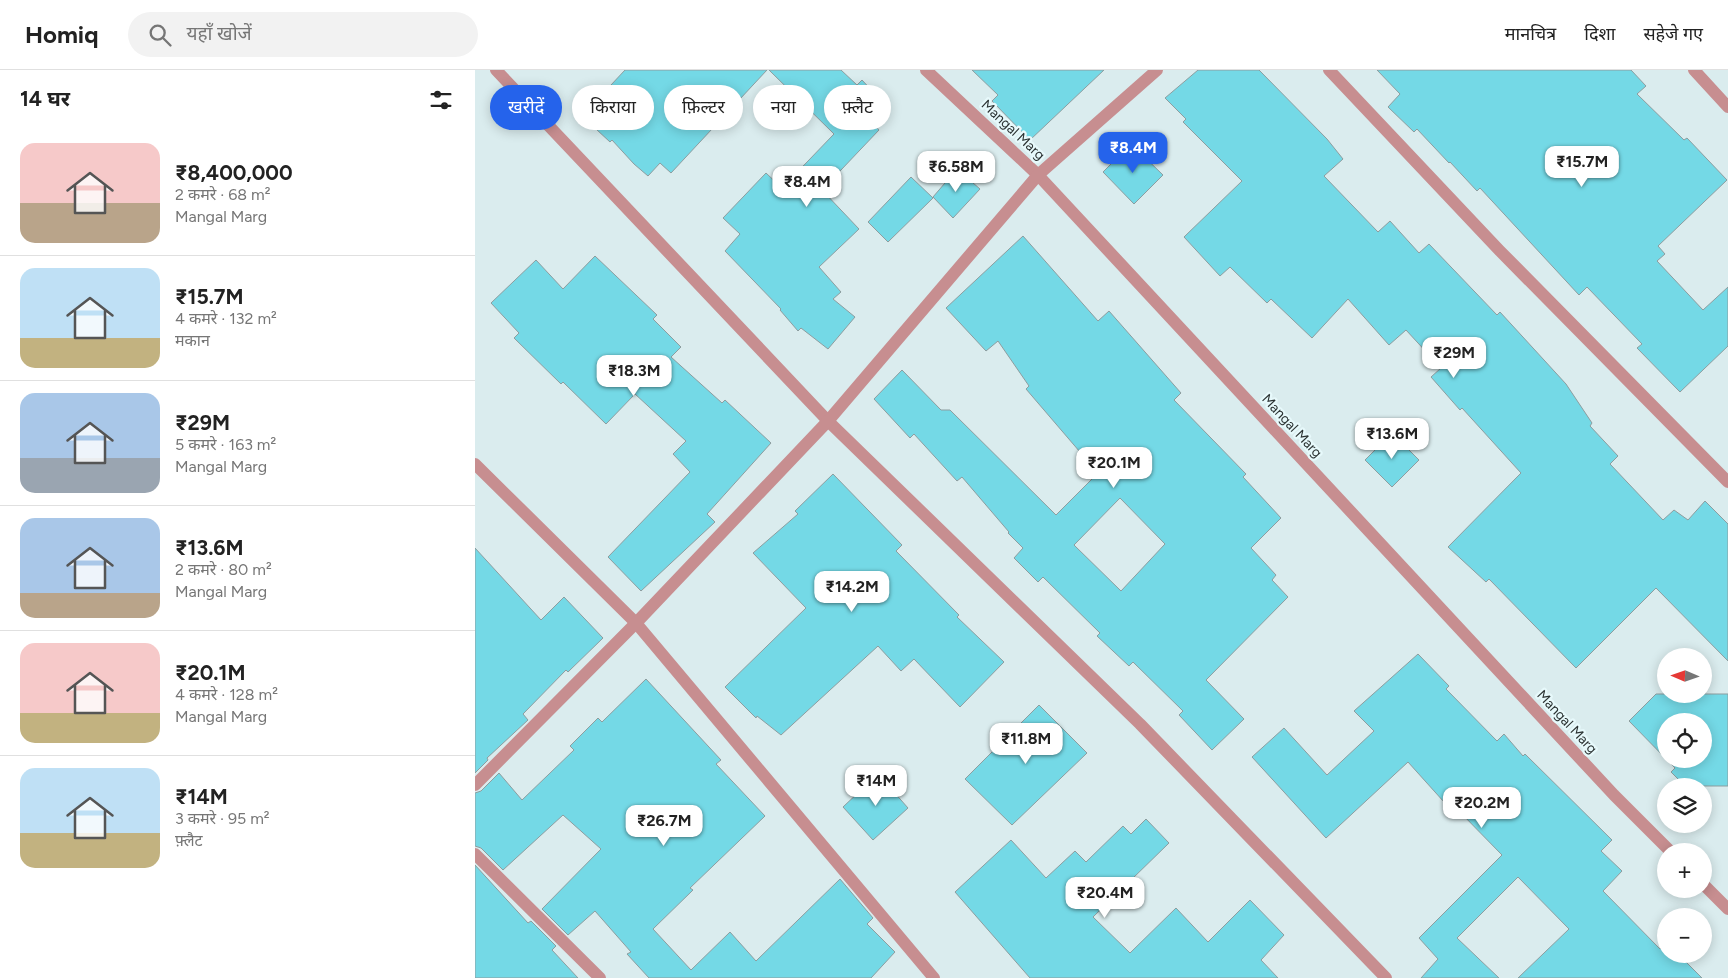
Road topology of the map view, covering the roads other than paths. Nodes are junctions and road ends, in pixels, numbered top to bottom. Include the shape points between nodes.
1 (496, 70) edge
2 (927, 70) edge
3 (1157, 70) edge
4 (1329, 70) edge
5 (1694, 70) edge
6 (1728, 106) edge
7 (1038, 175) junction
8 (828, 421) junction
9 (475, 464) edge
10 (1728, 482) edge
11 (636, 622) junction
12 (475, 785) edge
13 (1662, 843) edge
14 (475, 854) edge
15 (1712, 893) edge
16 (1728, 910) edge
17 (600, 978) edge
18 (934, 978) edge
19 (1386, 978) edge

1 - 8 street
2 - 7 street, Mangal Marg
3 - 7 street
4 - 10 street via 1499,250
5 - 6 street
7 - 8 street
7 - 13 street, Mangal Marg
8 - 11 street
8 - 19 street via 1140,724
9 - 11 street
11 - 12 street
11 - 18 street
14 - 17 street
15 - 16 street

